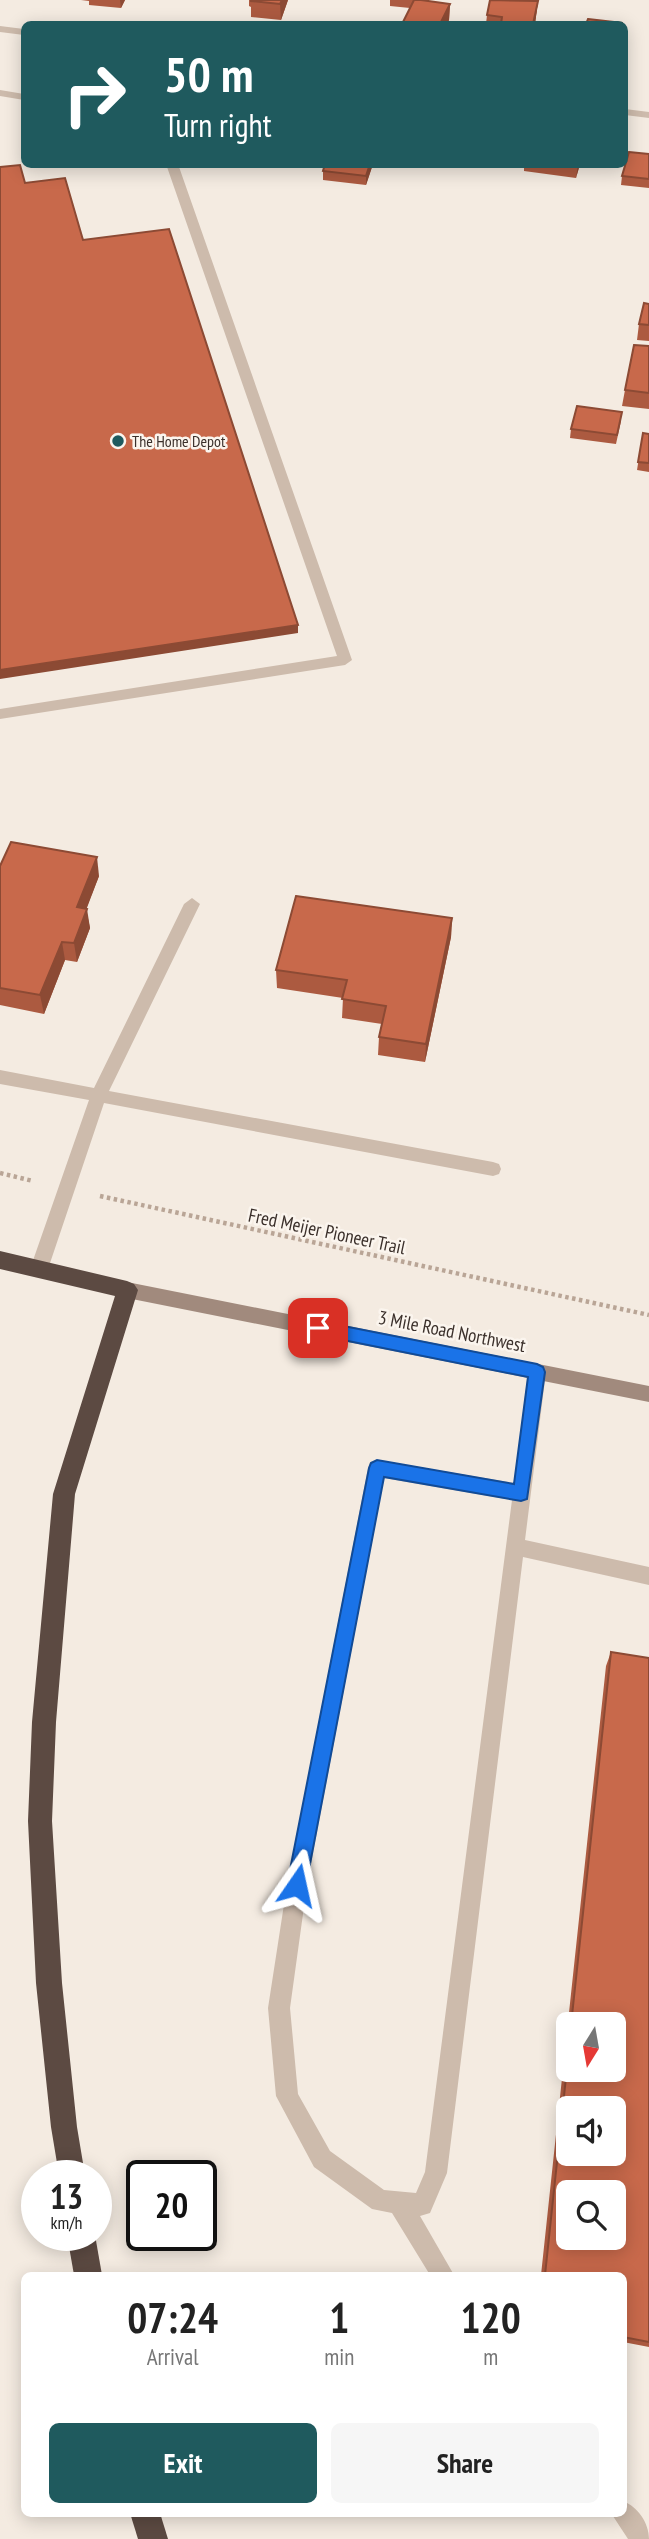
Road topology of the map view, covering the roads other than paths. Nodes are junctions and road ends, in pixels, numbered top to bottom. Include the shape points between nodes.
1 (0, 29) edge
2 (21, 32) edge
3 (0, 93) edge
4 (21, 96) edge
5 (628, 112) edge
6 (649, 116) edge
7 (173, 168) edge
8 (0, 714) edge
9 (192, 904) dead end
10 (0, 1077) edge
11 (98, 1097) junction
12 (493, 1169) dead end
13 (0, 1260) edge
14 (39, 1269) junction
15 (127, 1290) junction
16 (537, 1372) junction
17 (649, 1394) edge
18 (521, 1493) junction
19 (514, 1546) junction
20 (649, 1576) edge
21 (70, 2160) edge
22 (398, 2202) junction
23 (84, 2251) edge
24 (87, 2272) edge
25 (441, 2272) edge
26 (146, 2517) edge
27 (626, 2517) edge
28 (153, 2539) edge
29 (643, 2539) edge

1 - 2 street
3 - 4 street
5 - 6 street
7 - 8 street via 345,660
9 - 11 street
10 - 11 street
11 - 12 street
11 - 14 street
13 - 14 highway, 3 Mile Road Northwest
14 - 15 highway, 3 Mile Road Northwest
15 - 16 main road, 3 Mile Road Northwest
15 - 21 highway via 64,1494 44,1722 40,1821 48,1970
16 - 17 main road, 3 Mile Road Northwest
16 - 18 street
18 - 19 street
18 - 22 street via 377,1468 297,1885 279,2008 287,2096 322,2159 380,2201
19 - 20 street
19 - 22 street via 436,2173 422,2205
22 - 25 street
23 - 24 highway
26 - 28 highway
27 - 29 street

